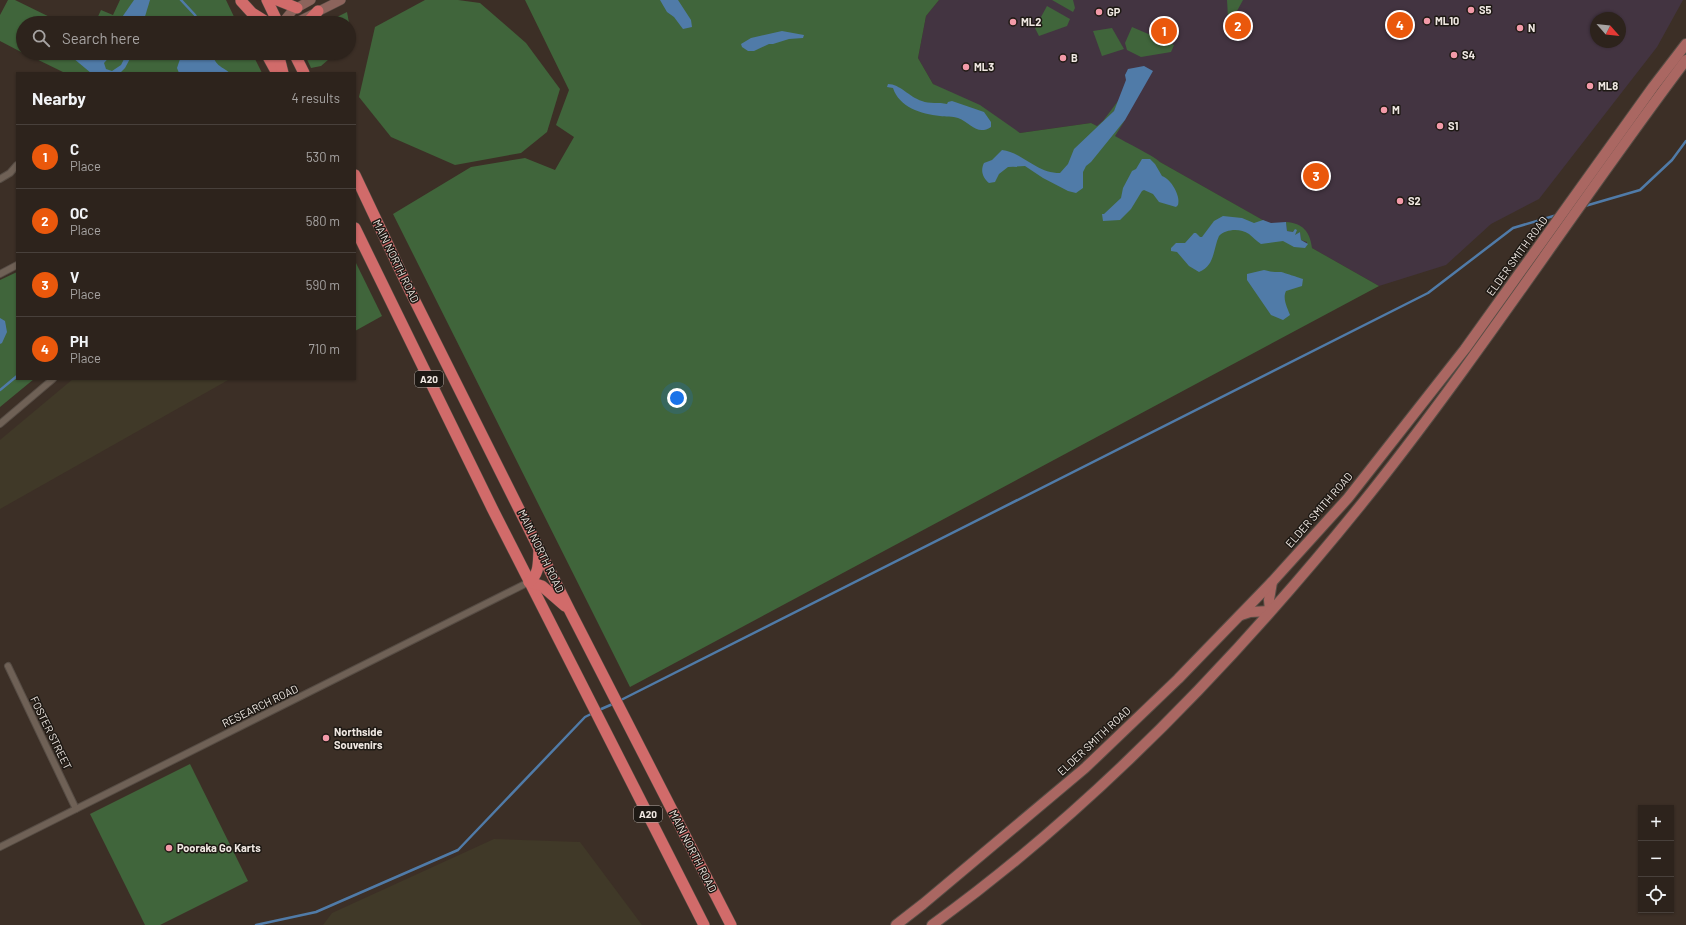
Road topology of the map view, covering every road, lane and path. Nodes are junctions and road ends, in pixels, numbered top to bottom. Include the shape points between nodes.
1 (241, 0) edge
2 (267, 0) edge
3 (277, 0) edge
4 (311, 0) edge
5 (341, 0) edge
6 (297, 8) junction
7 (318, 11) junction
8 (248, 16) edge
9 (257, 16) edge
10 (275, 16) edge
11 (287, 16) edge
12 (308, 16) edge
13 (314, 16) edge
14 (1686, 44) edge
15 (270, 60) edge
16 (280, 60) edge
17 (298, 60) edge
18 (302, 60) edge
19 (1686, 60) edge
20 (303, 71) edge
21 (276, 72) edge
22 (283, 72) edge
23 (16, 166) edge
24 (356, 177) edge
25 (0, 179) edge
26 (356, 230) edge
27 (16, 266) edge
28 (0, 274) edge
29 (52, 380) edge
30 (0, 424) edge
31 (539, 547) junction
32 (529, 582) junction
33 (1272, 582) junction
34 (570, 611) junction
35 (1270, 611) junction
36 (1239, 616) junction
37 (8, 666) dead end
38 (76, 809) junction
39 (0, 847) edge
40 (704, 925) edge
41 (731, 925) edge
42 (896, 925) edge
43 (932, 925) edge

1 - 8 highway
1 - 9 highway
2 - 10 highway
3 - 6 highway
4 - 6 street
5 - 7 street
6 - 11 street
7 - 12 street
7 - 13 highway
14 - 33 main road, ELDER SMITH ROAD via 1465,349 1348,498
15 - 21 highway
16 - 22 highway
17 - 20 highway
18 - 20 highway
19 - 35 main road, ELDER SMITH ROAD via 1373,490
23 - 25 street
24 - 31 highway, MAIN NORTH ROAD / A20 via 409,289
26 - 32 highway, MAIN NORTH ROAD / A20
27 - 28 street
29 - 30 street
31 - 32 highway via 536,577
31 - 34 highway, MAIN NORTH ROAD / A20
32 - 34 highway via 542,586
32 - 38 street, RESEARCH ROAD
32 - 40 highway, MAIN NORTH ROAD / A20
33 - 35 main road
33 - 36 main road, ELDER SMITH ROAD
34 - 41 highway, MAIN NORTH ROAD / A20
35 - 36 main road via 1250,612
35 - 43 main road, ELDER SMITH ROAD via 1179,710 1098,788 996,876
36 - 42 main road, ELDER SMITH ROAD via 1085,768
37 - 38 street, FOSTER STREET
38 - 39 street, RESEARCH ROAD

